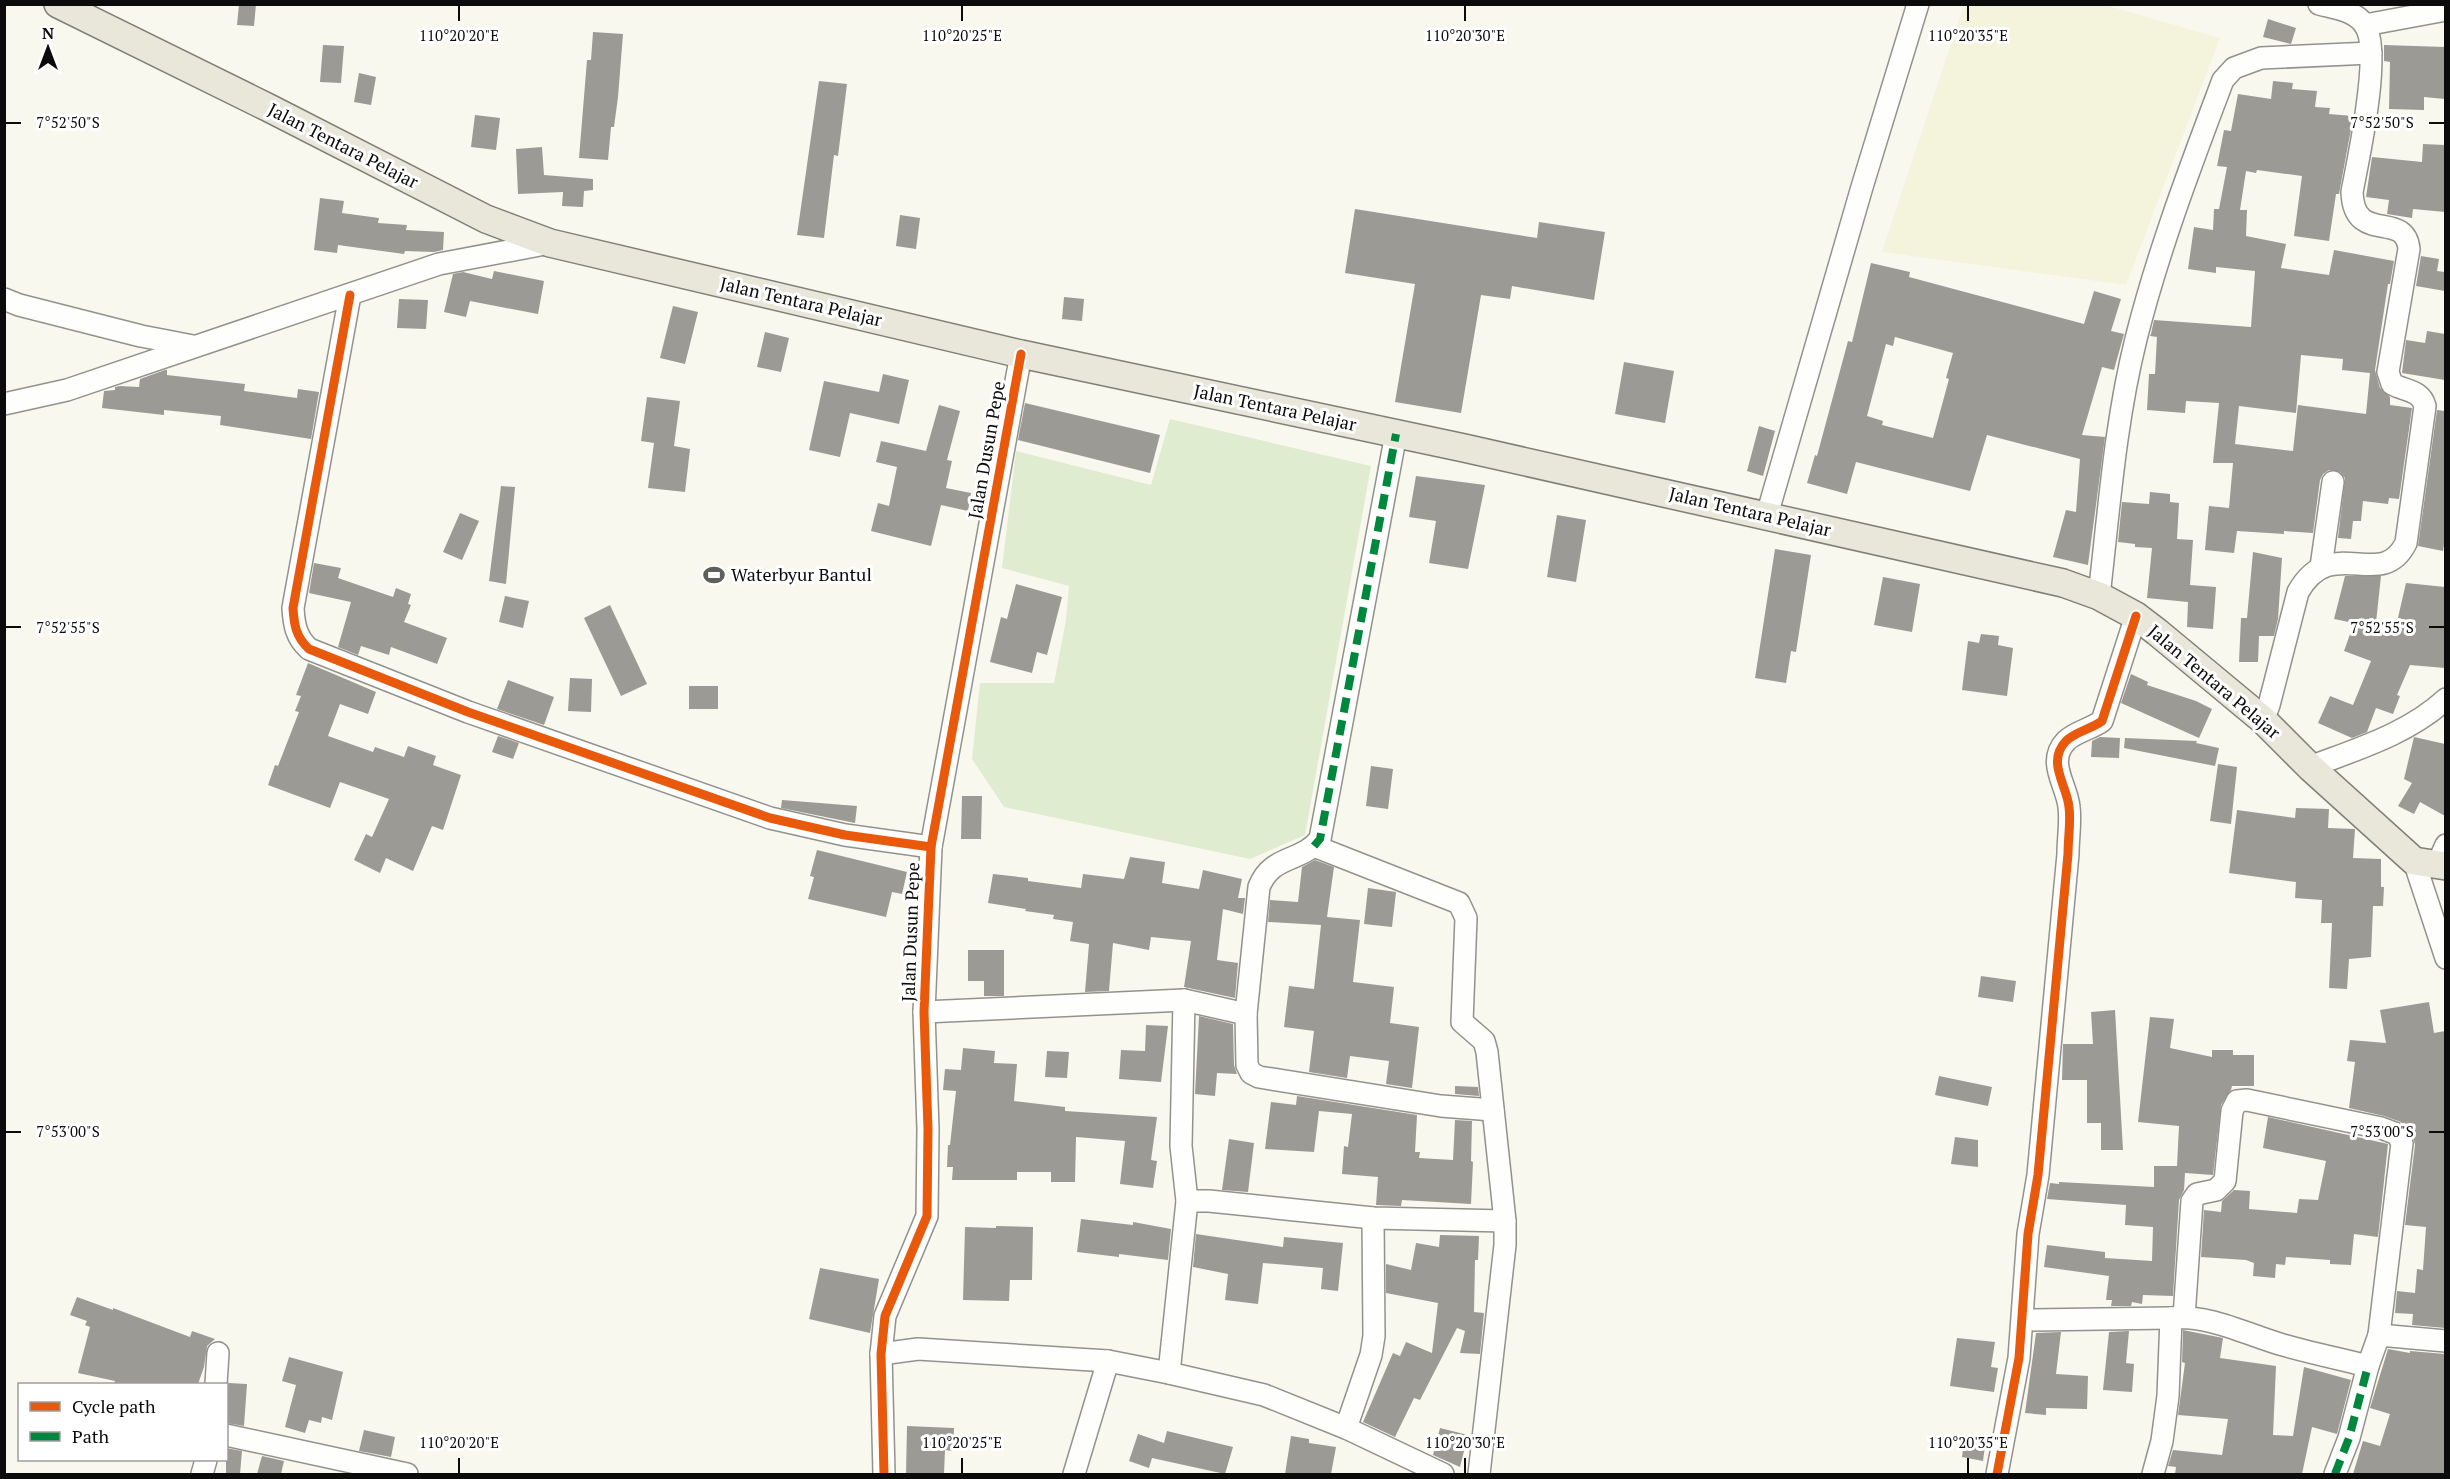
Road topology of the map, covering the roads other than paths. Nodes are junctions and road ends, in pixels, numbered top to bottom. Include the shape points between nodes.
1 (58, 4) edge
2 (1918, 4) edge
3 (2319, 4) edge
4 (2445, 10) edge
5 (2365, 25) junction
6 (2371, 53) junction
7 (550, 243) junction
8 (350, 295) junction
9 (4, 299) edge
10 (196, 346) junction
11 (1022, 354) junction
12 (4, 405) edge
13 (1396, 434) junction
14 (2333, 482) dead end
15 (1767, 515) junction
16 (2321, 567) junction
17 (2099, 596) junction
18 (2136, 616) junction
19 (2445, 699) edge
20 (2263, 720) junction
21 (2310, 767) junction
22 (1314, 846) junction
23 (931, 847) junction
24 (2436, 859) edge
25 (2445, 958) edge
26 (1184, 1000) junction
27 (924, 1012) junction
28 (1246, 1014) junction
29 (1493, 1110) junction
30 (1187, 1201) junction
31 (1373, 1218) junction
32 (1505, 1221) junction
33 (2178, 1318) junction
34 (2023, 1320) junction
35 (2379, 1335) junction
36 (2445, 1341) edge
37 (218, 1353) dead end
38 (881, 1354) junction
39 (1108, 1361) junction
40 (2368, 1366) junction
41 (1169, 1373) junction
42 (216, 1383) edge
43 (1346, 1428) junction
44 (228, 1435) edge
45 (407, 1474) edge
46 (884, 1474) edge
47 (1074, 1474) edge
48 (1443, 1474) edge
49 (1479, 1474) edge
50 (1998, 1474) edge
51 (2153, 1474) edge
52 (2335, 1474) edge

1 - 7 main road, Jalan Tentara Pelajar via 486,219
2 - 15 street
3 - 5 street via 2356,16
4 - 5 street
5 - 6 street
6 - 16 street via 2366,116 2352,202 2359,217 2368,223 2405,234 2409,249 2388,372 2389,379 2416,393 2425,406 2406,543 2401,552 2385,564 2334,563
6 - 17 street via 2261,58 2234,68 2223,80 2175,206 2136,338 2120,420
7 - 8 street via 440,264
7 - 11 main road, Jalan Tentara Pelajar
8 - 10 street
8 - 23 street via 293,608 297,635 309,649 468,712 770,818 845,835
9 - 10 street via 141,336
10 - 12 street via 67,390
11 - 13 main road, Jalan Tentara Pelajar
11 - 23 street, Jalan Dusun Pepe
13 - 15 main road, Jalan Tentara Pelajar
13 - 22 street via 1320,839
14 - 16 street
15 - 17 main road, Jalan Tentara Pelajar via 2063,583
16 - 20 street via 2298,592
17 - 18 main road, Jalan Tentara Pelajar
18 - 20 main road, Jalan Tentara Pelajar
18 - 34 street via 2102,721 2068,739 2060,749 2061,783 2069,805 2068,854 2038,1175 2028,1234
19 - 21 street via 2384,739
20 - 21 main road, Jalan Tentara Pelajar
21 - 24 main road, Jalan Tentara Pelajar
22 - 28 street via 1276,864 1263,876
22 - 29 street via 1448,898 1464,910 1461,1022 1484,1041
23 - 27 street, Jalan Dusun Pepe
24 - 25 street
26 - 27 street
26 - 28 street
26 - 30 street via 1181,1146
27 - 38 street, Jalan Dusun Pepe via 927,1216 885,1316
28 - 29 street via 1247,1065 1259,1077 1449,1107
29 - 32 street
30 - 31 street
30 - 41 street
31 - 32 street
31 - 43 street via 1374,1336
32 - 49 street
33 - 34 street
33 - 35 street via 2192,1201 2197,1194 2216,1190 2225,1181 2232,1111 2237,1101 2247,1100 2381,1128 2400,1138 2400,1172
33 - 40 street via 2221,1325 2284,1346
33 - 51 street via 2162,1441
34 - 50 street
35 - 36 street
35 - 40 street
37 - 42 street
38 - 39 street via 918,1349
38 - 46 street, Jalan Dusun Pepe
39 - 41 street
39 - 47 street
40 - 52 street
41 - 43 street via 1264,1395
43 - 48 street
44 - 45 street

